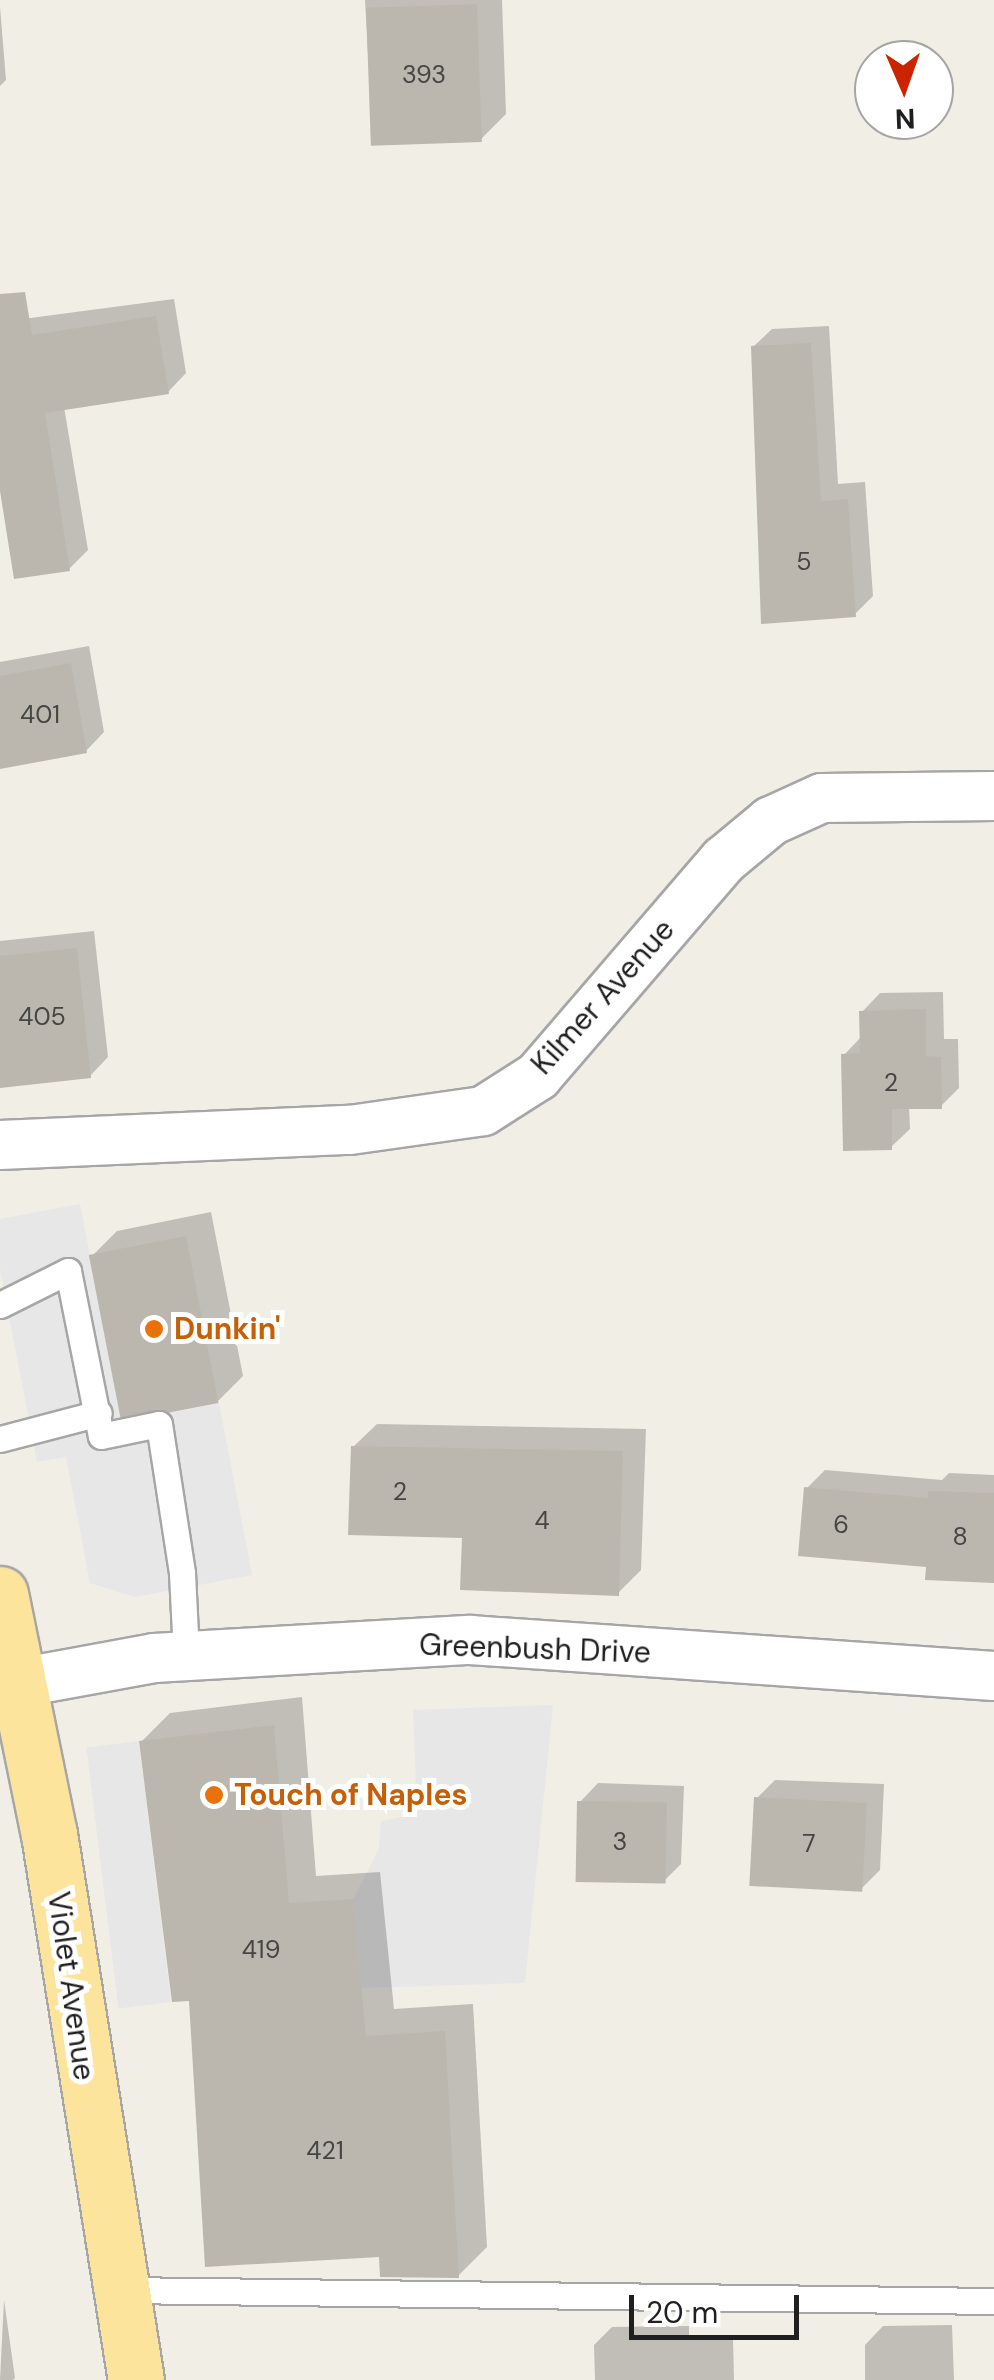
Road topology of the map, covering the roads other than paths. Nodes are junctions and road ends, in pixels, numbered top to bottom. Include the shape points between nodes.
1 (994, 796) edge
2 (0, 1145) edge
3 (0, 1305) edge
4 (98, 1413) junction
5 (0, 1439) edge
6 (0, 1594) edge
7 (186, 1656) junction
8 (994, 1676) edge
9 (18, 1682) junction
10 (120, 2290) junction
11 (994, 2301) edge
12 (136, 2380) edge

1 - 2 street, Kilmer Avenue via 822,798 772,820 724,860 538,1076 483,1112 350,1130
3 - 4 lane via 68,1271
4 - 5 lane
4 - 7 lane via 101,1436 159,1424 182,1573
6 - 9 main road, Violet Avenue
7 - 8 street, Greenbush Drive via 470,1640
7 - 9 street, Greenbush Drive
9 - 10 main road, Violet Avenue via 49,1834
10 - 11 lane
10 - 12 main road, Violet Avenue

